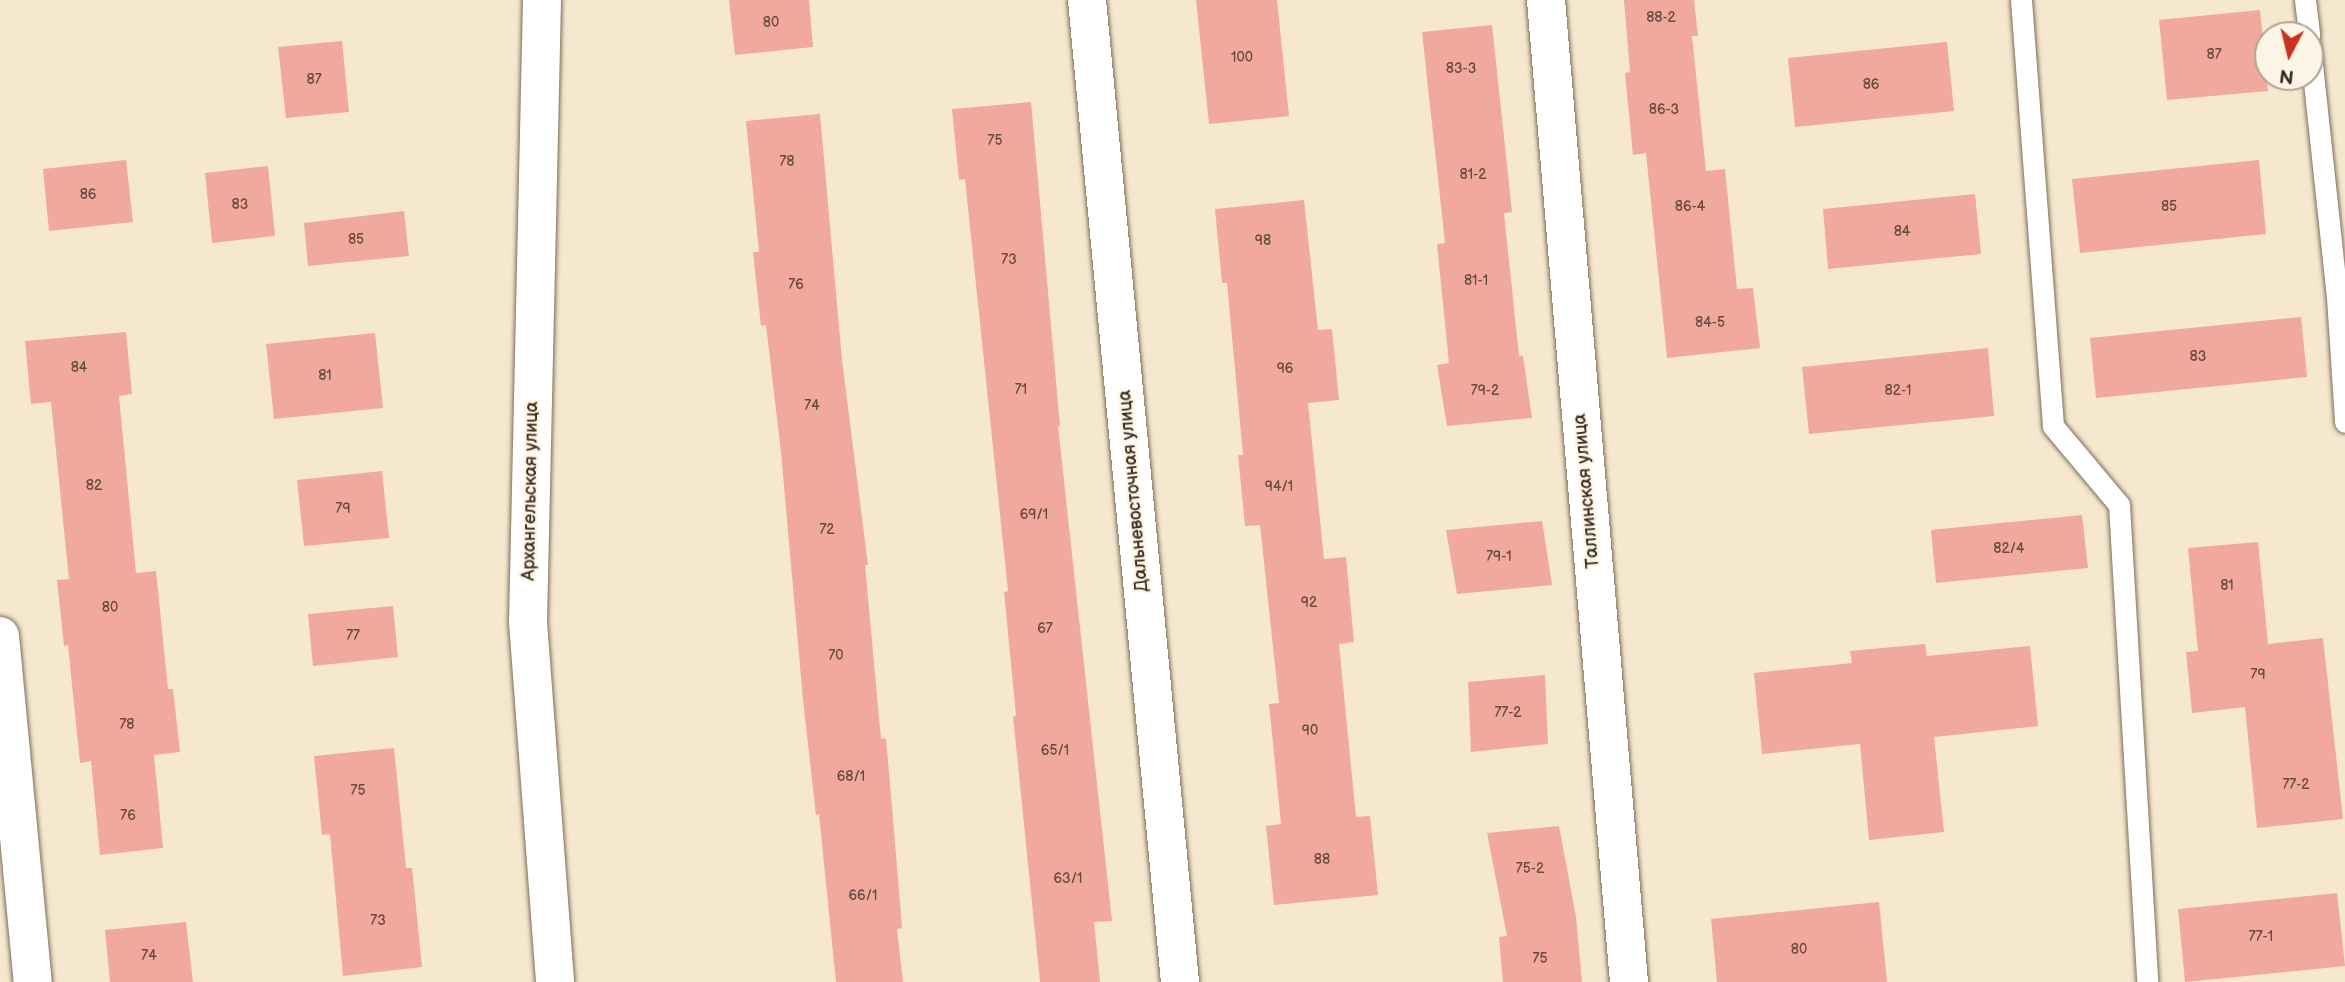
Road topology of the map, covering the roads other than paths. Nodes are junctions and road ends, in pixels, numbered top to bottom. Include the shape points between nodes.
1 (542, 0) edge
2 (1087, 0) edge
3 (1546, 0) edge
4 (2021, 0) edge
5 (2305, 0) edge
6 (2307, 21) edge
7 (2315, 91) edge
8 (2345, 422) edge
9 (0, 636) edge
10 (33, 982) edge
11 (555, 982) edge
12 (1180, 982) edge
13 (1629, 982) edge
14 (2147, 982) edge

1 - 11 street, Архангельская улица via 527,622
2 - 12 street, Дальневосточная улица
3 - 13 street, Таллинская улица
4 - 14 lane via 2053,426 2119,505
5 - 6 lane
7 - 8 lane
9 - 10 street

